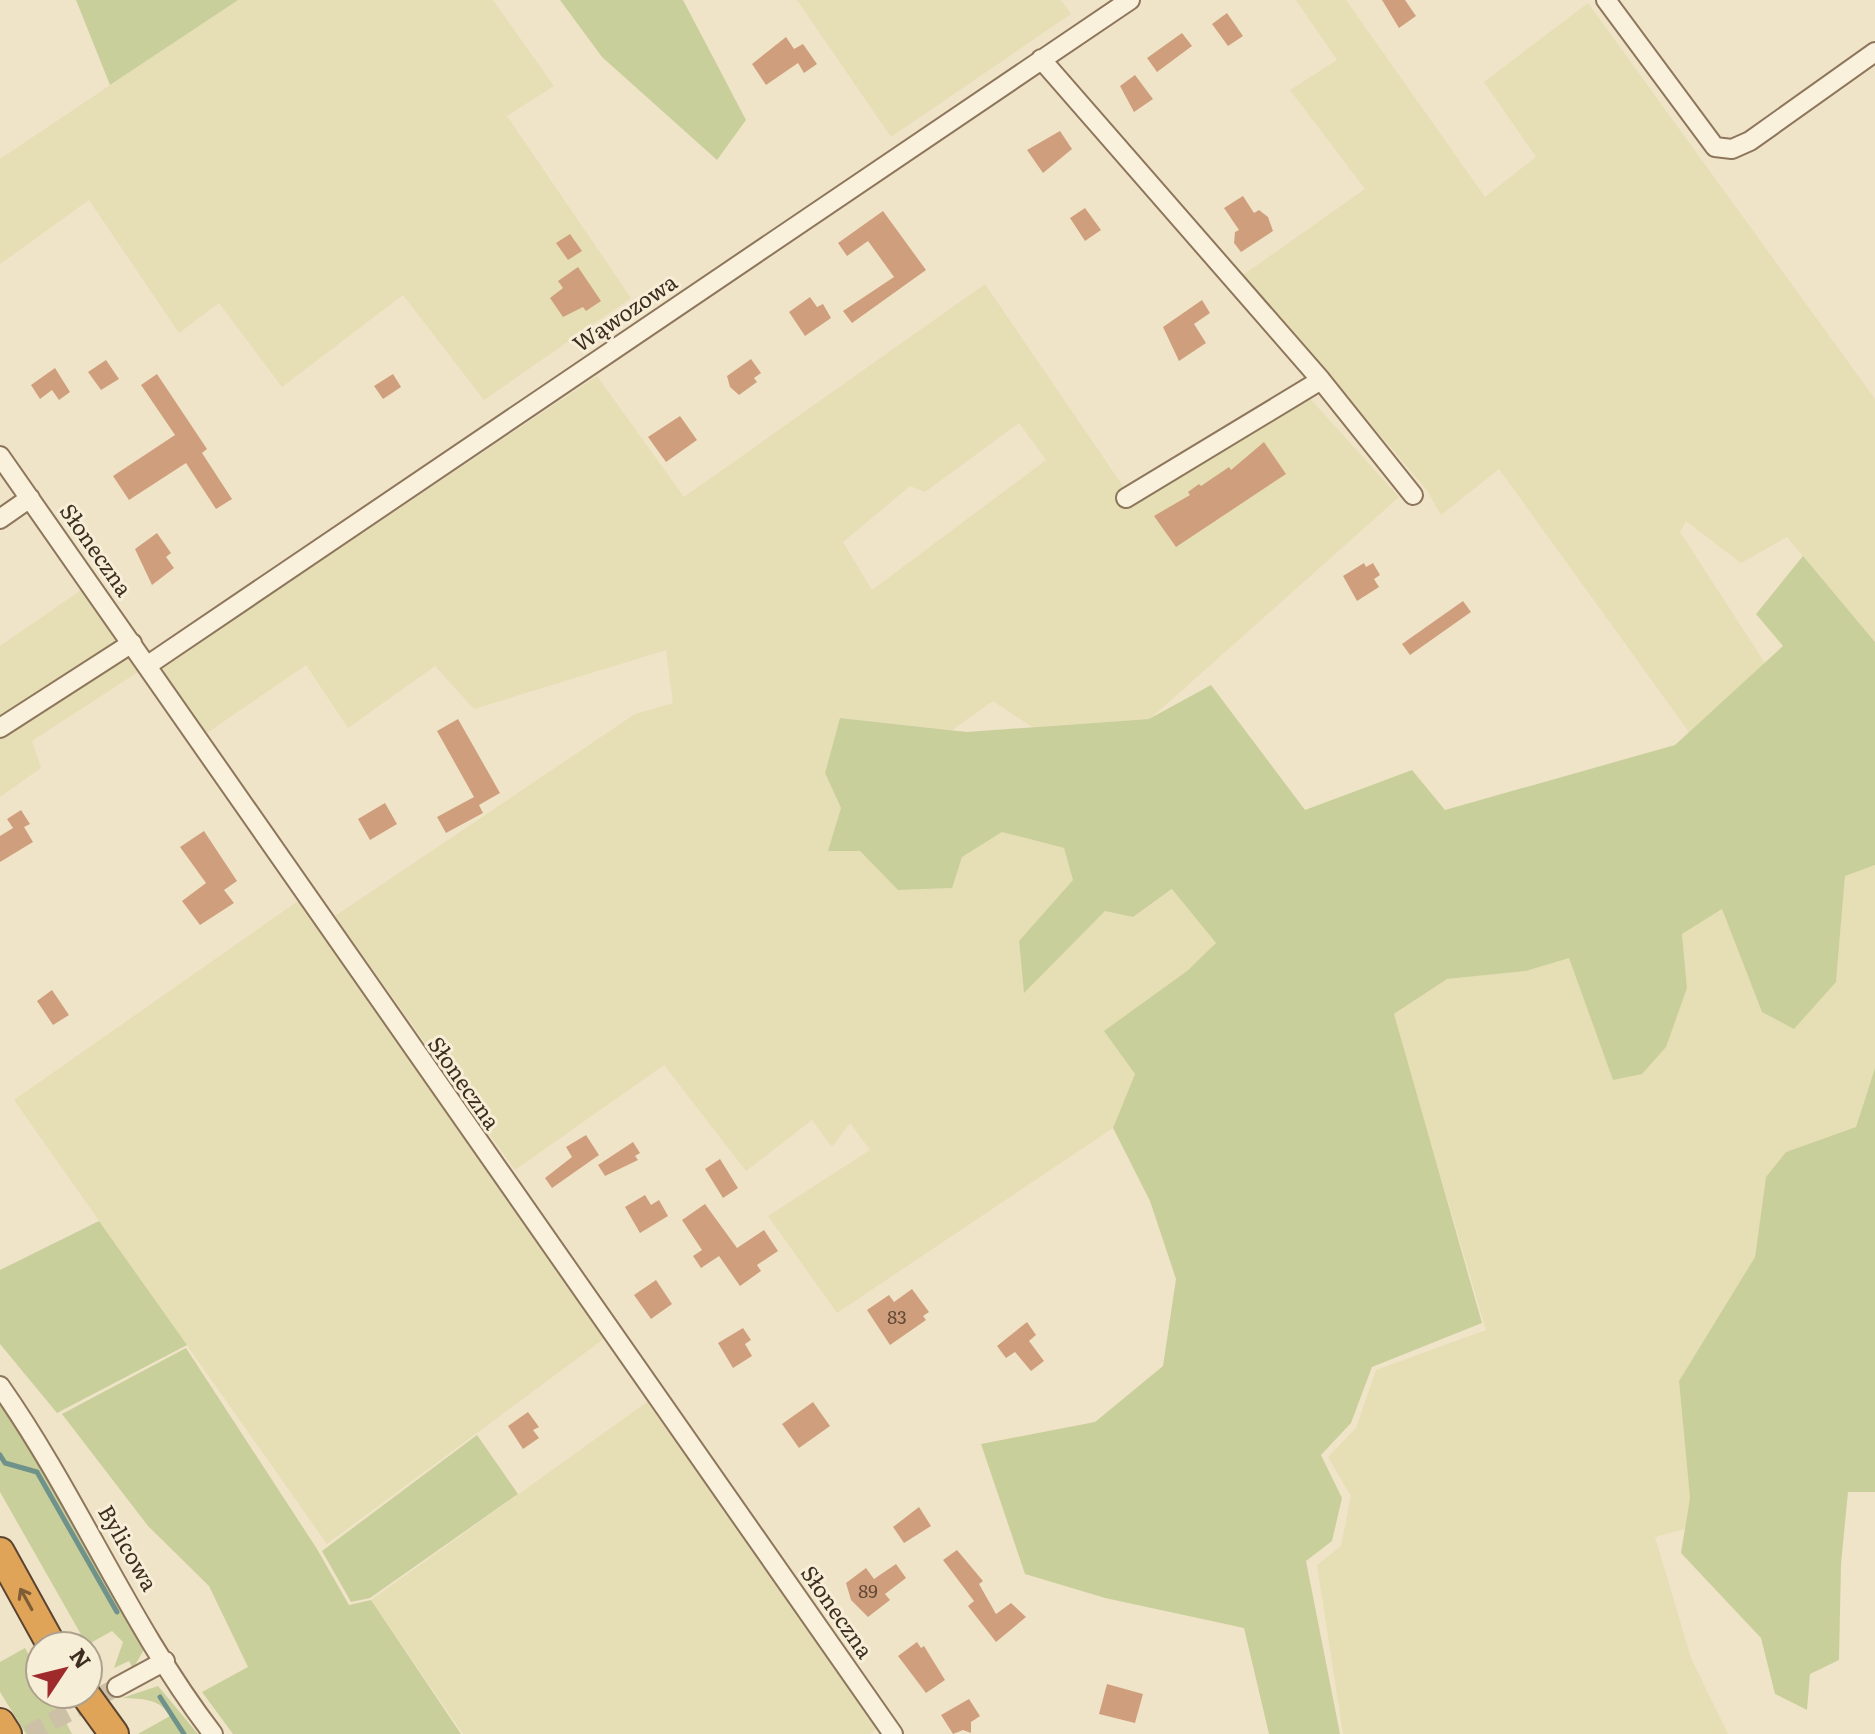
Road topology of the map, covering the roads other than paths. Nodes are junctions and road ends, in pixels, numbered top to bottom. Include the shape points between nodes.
1 (1130, 0) edge
2 (1606, 0) edge
3 (1875, 52) edge
4 (1041, 59) junction
5 (1321, 380) junction
6 (0, 456) edge
7 (1413, 495) dead end
8 (30, 498) junction
9 (1126, 498) dead end
10 (0, 519) edge
11 (132, 643) junction
12 (148, 665) junction
13 (0, 728) edge
14 (0, 1386) edge
15 (0, 1552) edge
16 (43, 1630) edge
17 (165, 1661) junction
18 (117, 1687) tunnel mouth
19 (84, 1710) edge
20 (97, 1710) edge
21 (0, 1723) edge
22 (7, 1734) edge
23 (95, 1734) edge
24 (114, 1734) edge
25 (213, 1734) edge
26 (893, 1734) edge

1 - 4 street, Wąwozowa
2 - 3 street via 1715,147 1732,149 1750,141
4 - 5 street
4 - 12 street, Wąwozowa
5 - 7 street
5 - 9 street
6 - 8 street, Słoneczna
8 - 10 street
8 - 11 street, Słoneczna
11 - 12 street, Słoneczna
11 - 13 street
12 - 26 street, Słoneczna
14 - 17 street, Bylicowa via 48,1458
16 -> 15 highway
17 - 18 street
17 - 25 street, Bylicowa
19 - 23 highway
20 - 24 highway
21 - 22 highway

